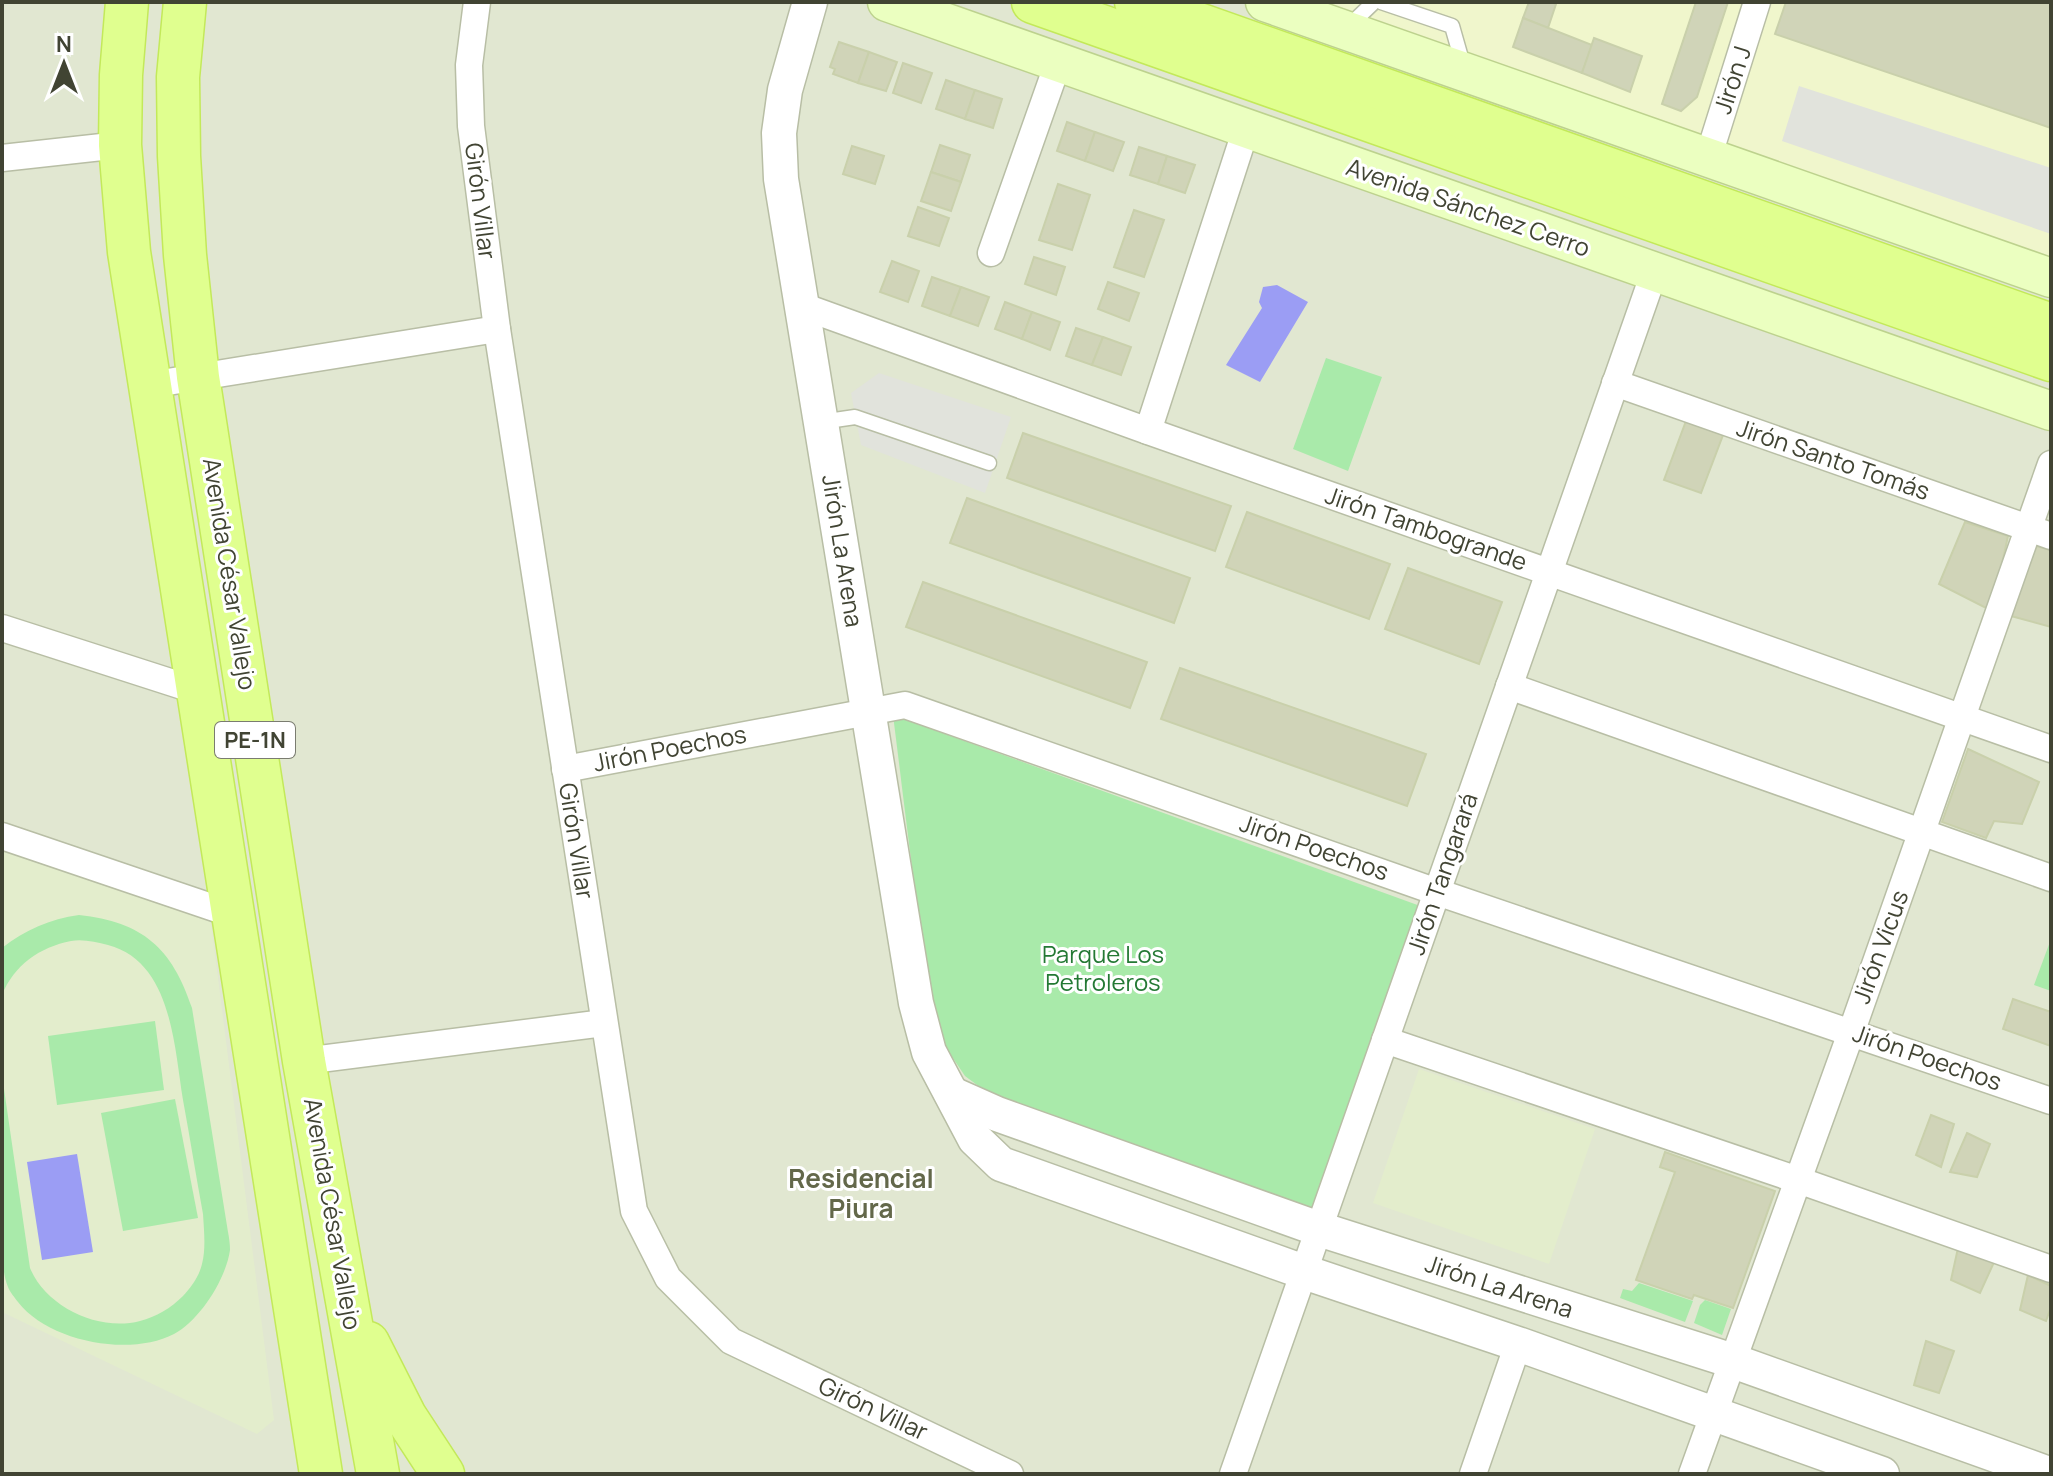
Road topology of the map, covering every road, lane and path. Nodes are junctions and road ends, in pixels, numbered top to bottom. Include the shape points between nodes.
1 (127, 2) edge
2 (185, 2) edge
3 (477, 2) edge
4 (810, 2) edge
5 (887, 2) edge
6 (1033, 2) edge
7 (1136, 2) edge
8 (1374, 2) edge
9 (1381, 2) edge
10 (1757, 2) edge
11 (1279, 4) edge
12 (1345, 30) junction
13 (1058, 63) junction
14 (1465, 72) junction
15 (1246, 129) junction
16 (120, 145) junction
17 (2, 158) edge
18 (1708, 158) junction
19 (991, 253) dead end
20 (1654, 273) junction
21 (2051, 278) edge
22 (802, 306) junction
23 (2051, 325) edge
24 (497, 329) junction
25 (2051, 360) edge
26 (198, 377) junction
27 (1615, 383) junction
28 (149, 385) junction
29 (2051, 411) edge
30 (821, 423) junction
31 (1148, 431) junction
32 (989, 463) dead end
33 (2051, 464) edge
34 (2040, 532) edge
35 (1549, 572) junction
36 (2, 628) edge
37 (1509, 686) junction
38 (198, 691) junction
39 (868, 711) junction
40 (1962, 717) junction
41 (2051, 749) edge
42 (565, 769) junction
43 (1922, 832) junction
44 (2, 836) edge
45 (2051, 878) edge
46 (1437, 892) junction
47 (232, 914) junction
48 (604, 1023) junction
49 (1851, 1033) junction
50 (1385, 1040) junction
51 (304, 1061) junction
52 (952, 1094) junction
53 (2051, 1101) edge
54 (1798, 1180) junction
55 (1319, 1229) junction
56 (2051, 1269) edge
57 (1304, 1272) junction
58 (344, 1278) junction
59 (1518, 1344) junction
60 (1733, 1361) junction
61 (1714, 1414) junction
62 (321, 1474) edge
63 (378, 1474) edge
64 (443, 1474) edge
65 (1010, 1474) edge
66 (1233, 1474) edge
67 (1473, 1474) edge
68 (1692, 1474) edge
69 (1882, 1474) edge
70 (2049, 1474) edge

1 - 16 main road, Avenida César Vallejo / PE-1N
2 - 26 main road, Avenida César Vallejo / PE-1N via 178,77 179,156
3 - 24 street, Girón Villar via 469,65 471,126
4 - 22 street, Jirón La Arena via 785,90 779,133 781,179
5 - 13 main road, Avenida Sánchez Cerro
6 - 25 main road, Avenida Sánchez Cerro
7 - 23 main road
8 - 12 lane
9 - 14 lane via 1452,26
10 - 18 street, Jirón J
11 - 12 main road
12 - 14 main road
13 - 15 main road, Avenida Sánchez Cerro
13 - 19 street
14 - 18 main road
15 - 20 main road, Avenida Sánchez Cerro
15 - 31 street
16 - 17 street
16 - 28 main road, Avenida César Vallejo / PE-1N
18 - 21 main road
20 - 27 street, Jirón Tangarará
20 - 29 main road, Avenida Sánchez Cerro
22 - 30 street, Jirón La Arena
22 - 31 street, Jirón Tambogrande
24 - 26 street
24 - 42 street, Girón Villar
26 - 28 street
26 - 51 main road, Avenida César Vallejo / PE-1N
27 - 34 street, Jirón Santo Tomás
27 - 35 street, Jirón Tangarará
28 - 38 main road, Avenida César Vallejo / PE-1N
30 - 32 lane via 855,417
30 - 39 street, Jirón La Arena
31 - 35 street, Jirón Tambogrande
33 - 34 street, Jirón Vicus
34 - 40 street, Jirón Vicus
35 - 37 street, Jirón Tangarará
35 - 40 street, Jirón Tambogrande
36 - 38 street
37 - 43 street
37 - 46 street, Jirón Tangarará
38 - 47 main road, Avenida César Vallejo / PE-1N
39 - 42 street, Jirón Poechos
39 - 46 street, Jirón Poechos via 905,705
39 - 52 street, Jirón La Arena via 916,1003 929,1052
40 - 41 street, Jirón Tambogrande
40 - 43 street, Jirón Vicus
42 - 48 street, Girón Villar
43 - 45 street
43 - 49 street, Jirón Vicus
44 - 47 street
46 - 49 street, Jirón Poechos
46 - 50 street, Jirón Tangarará
47 - 62 main road, Avenida César Vallejo / PE-1N
48 - 51 street
48 - 65 street, Girón Villar via 634,1211 668,1278 731,1341
49 - 53 street, Jirón Poechos
49 - 54 street, Jirón Vicus
50 - 54 street
50 - 55 street, Jirón Tangarará
51 - 58 main road, Avenida César Vallejo / PE-1N
52 - 55 street, Jirón La Arena
52 - 57 street, Jirón La Arena via 975,1139 1001,1164
54 - 56 street
54 - 60 street, Jirón Vicus
55 - 57 street, Jirón Tangarará
55 - 60 street, Jirón La Arena
57 - 59 street, Jirón La Arena
57 - 66 street, Jirón Tangarará
58 - 63 main road, Avenida César Vallejo / PE-1N
58 - 64 main road via 370,1349
59 - 61 street, Jirón La Arena
59 - 67 street
60 - 61 street, Jirón Vicus
60 - 70 street, Jirón La Arena
61 - 68 street, Jirón Vicus
61 - 69 street, Jirón La Arena

